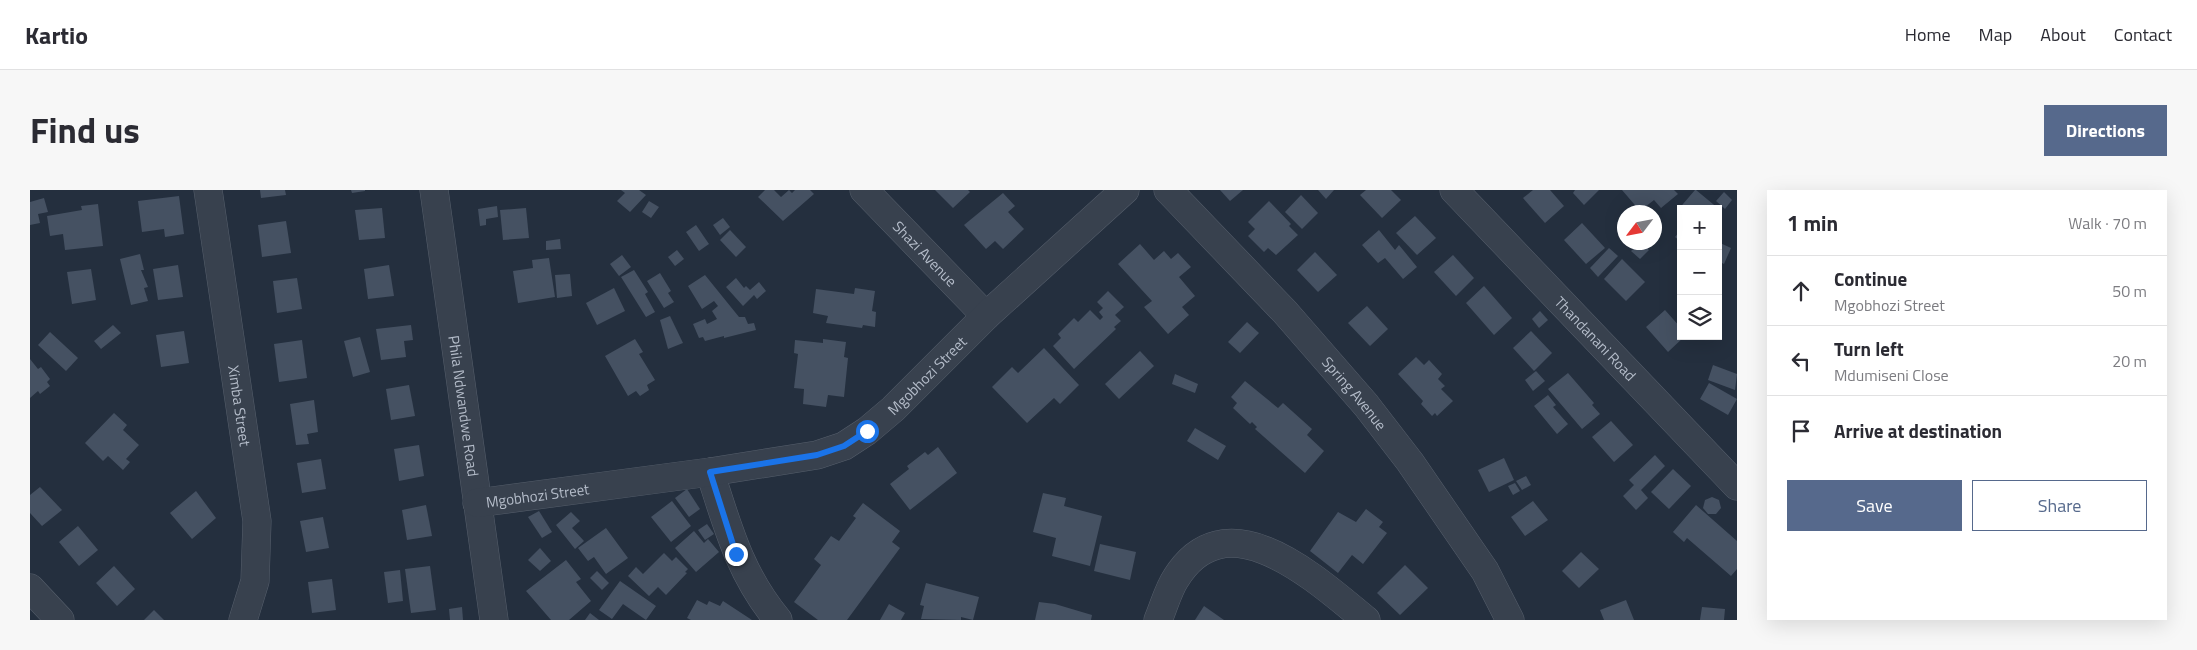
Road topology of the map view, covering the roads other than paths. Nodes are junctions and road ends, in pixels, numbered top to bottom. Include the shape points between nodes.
1 (208, 190) edge
2 (434, 190) edge
3 (864, 190) edge
4 (1125, 190) edge
5 (1168, 190) edge
6 (1454, 190) edge
7 (986, 316) junction
8 (710, 472) junction
9 (1737, 486) edge
10 (477, 503) junction
11 (30, 588) edge
12 (60, 620) edge
13 (243, 620) edge
14 (494, 620) edge
15 (778, 620) edge
16 (1158, 620) edge
17 (1366, 620) edge
18 (1510, 620) edge

1 - 13 street, Ximba Street via 257,521 255,581
2 - 10 street, Phila Ndwandwe Road
3 - 7 street, Shazi Avenue
4 - 7 street, Mgobhozi Street
5 - 18 street, Spring Avenue via 1284,312 1366,405 1410,462 1485,571
6 - 9 street, Thandanani Road
7 - 8 street, Mgobhozi Street via 893,409 844,446 817,455
8 - 10 street, Mgobhozi Street
8 - 15 street via 736,554 759,597
10 - 14 street, Phila Ndwandwe Road
11 - 12 street
16 - 17 street via 1175,578 1186,564 1204,550 1221,543 1237,542 1258,547 1295,566

